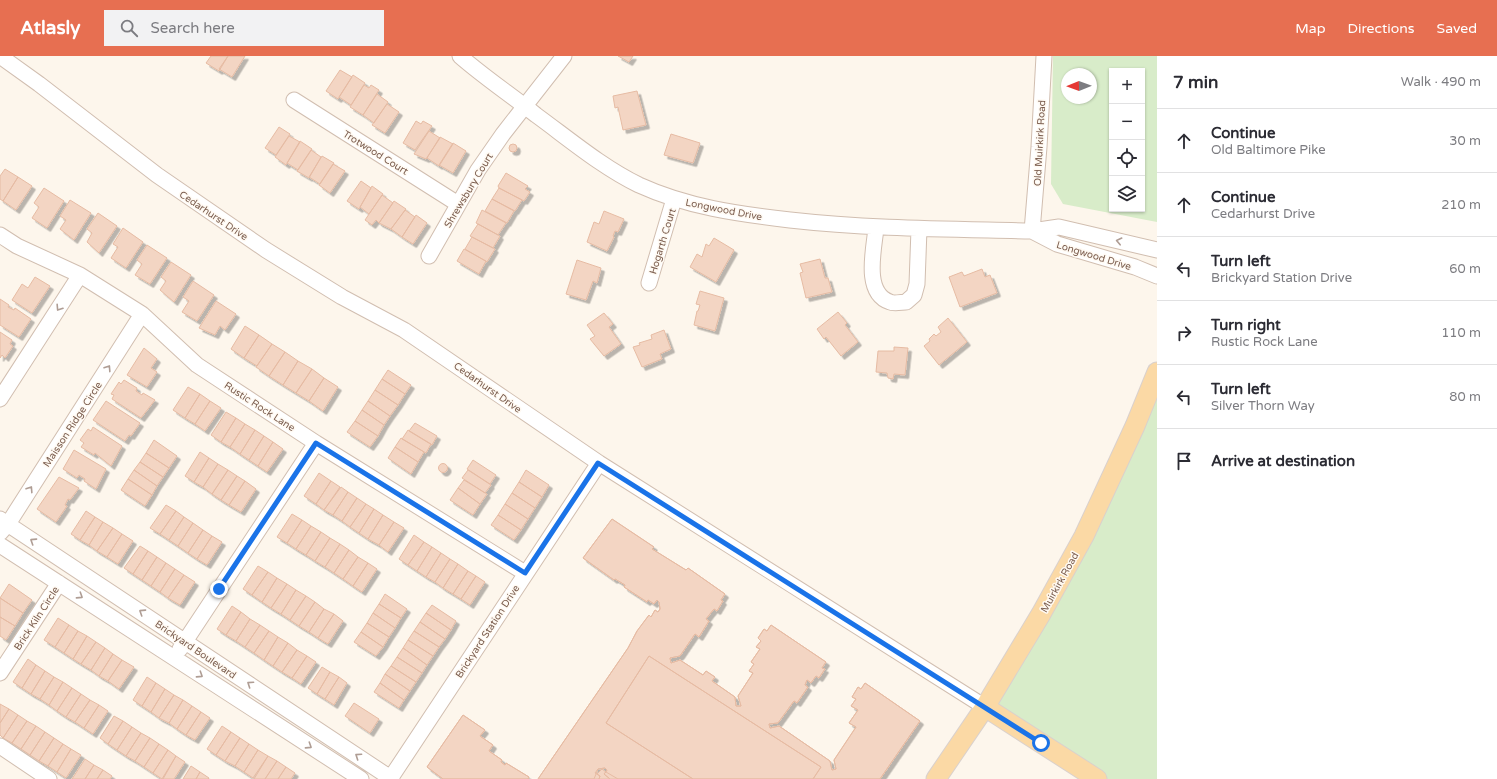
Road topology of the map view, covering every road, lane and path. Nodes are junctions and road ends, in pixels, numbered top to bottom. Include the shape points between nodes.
1 (0, 56) edge
2 (460, 56) edge
3 (564, 56) edge
4 (1044, 56) edge
5 (294, 100) dead end
6 (526, 107) junction
7 (674, 199) junction
8 (458, 204) junction
9 (876, 228) junction
10 (919, 229) junction
11 (1032, 230) junction
12 (0, 235) edge
13 (1157, 250) edge
14 (429, 256) dead end
15 (80, 275) junction
16 (1157, 276) edge
17 (649, 283) dead end
18 (142, 314) junction
19 (1157, 372) edge
20 (0, 399) edge
21 (316, 443) junction
22 (598, 463) junction
23 (2, 525) edge
24 (0, 545) edge
25 (525, 573) junction
26 (59, 583) junction
27 (184, 640) junction
28 (174, 658) junction
29 (0, 673) edge
30 (985, 707) junction
31 (0, 746) edge
32 (49, 779) edge
33 (360, 779) edge
34 (391, 779) edge
35 (936, 779) edge
36 (1097, 779) edge

1 - 22 street, Cedarhurst Drive via 205,210 342,297 424,342
2 - 6 street, Longwood Drive
3 - 6 street, Shrewsbury Court
4 - 11 street, Old Muirkirk Road
5 - 8 street, Trotwood Court
6 - 7 street, Longwood Drive via 615,171
6 - 8 street, Shrewsbury Court via 503,134
7 - 9 street, Longwood Drive via 748,216
7 - 17 street, Hogarth Court
8 - 14 street, Shrewsbury Court
9 - 10 street, Longwood Drive
9 - 10 street via 873,278 877,293 890,302 906,302 914,295 917,284
10 - 11 street, Longwood Drive
13 -> 11 street, Longwood Drive via 1059,227
11 - 16 street, Longwood Drive via 1057,244
12 - 15 street, Rustic Rock Lane via 17,246
15 - 18 street, Rustic Rock Lane
15 -> 20 street
18 - 21 street, Rustic Rock Lane via 197,365
23 -> 18 street, Maisson Ridge Circle
19 - 30 main road, Muirkirk Road via 1084,536
21 - 25 street, Rustic Rock Lane
21 - 27 street
22 - 25 street, Brickyard Station Drive
22 - 30 street, Cedarhurst Drive
27 -> 23 street, Brickyard Boulevard
24 - 26 street, Brickyard Boulevard
25 - 34 street, Brickyard Station Drive
26 -> 28 street, Brickyard Boulevard
26 - 29 street, Brick Kiln Circle
27 - 28 street
34 -> 27 street, Brickyard Boulevard
28 -> 33 street, Brickyard Boulevard
30 - 35 main road, Muirkirk Road
30 - 36 main road
31 - 32 street

